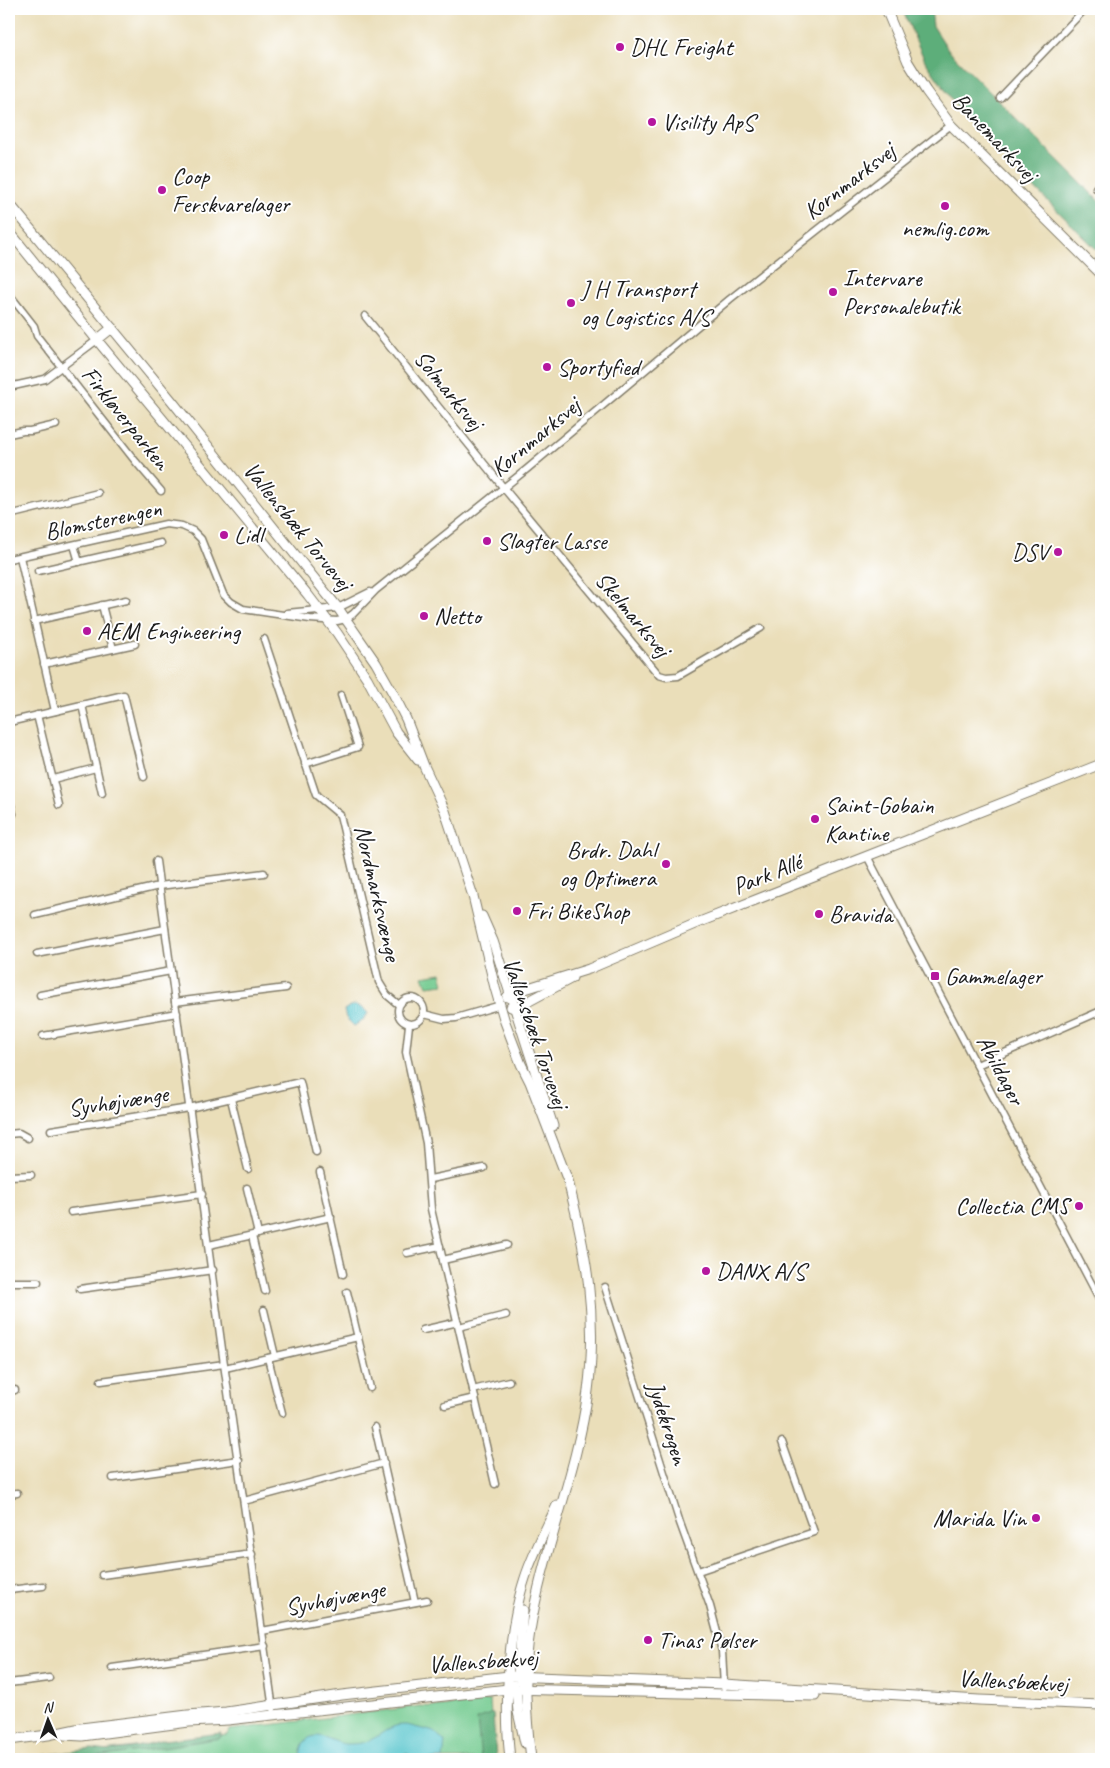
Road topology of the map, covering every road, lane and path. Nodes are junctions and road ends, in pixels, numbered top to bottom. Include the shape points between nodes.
1 (886, 9) edge
2 (1085, 9) edge
3 (1000, 98) dead end
4 (951, 125) junction
5 (9, 203) edge
6 (9, 232) edge
7 (1101, 274) edge
8 (9, 294) edge
9 (365, 316) dead end
10 (112, 328) junction
11 (97, 340) junction
12 (62, 367) junction
13 (9, 387) edge
14 (56, 426) dead end
15 (9, 434) edge
16 (504, 488) junction
17 (161, 491) dead end
18 (98, 494) dead end
19 (9, 515) edge
20 (161, 543) dead end
21 (74, 545) junction
22 (20, 557) junction
23 (9, 560) edge
24 (79, 562) junction
25 (38, 571) dead end
26 (376, 590) junction
27 (126, 600) dead end
28 (102, 605) junction
29 (338, 608) junction
30 (320, 611) junction
31 (278, 613) junction
32 (346, 618) junction
33 (34, 621) junction
34 (328, 622) junction
35 (762, 628) dead end
36 (264, 639) dead end
37 (135, 644) dead end
38 (113, 649) junction
39 (44, 664) junction
40 (341, 696) dead end
41 (82, 705) junction
42 (55, 711) junction
43 (37, 715) junction
44 (9, 722) edge
45 (305, 764) junction
46 (1101, 764) edge
47 (424, 766) junction
48 (96, 768) junction
49 (144, 778) dead end
50 (53, 779) junction
51 (102, 794) dead end
52 (9, 797) edge
53 (59, 805) dead end
54 (13, 814) dead end
55 (867, 856) junction
56 (156, 861) dead end
57 (264, 873) dead end
58 (159, 886) junction
59 (473, 896) junction
60 (35, 915) dead end
61 (165, 929) junction
62 (37, 954) dead end
63 (589, 969) junction
64 (171, 971) junction
65 (286, 988) dead end
66 (510, 994) junction
67 (40, 995) dead end
68 (175, 1002) junction
69 (399, 1005) junction
70 (501, 1005) junction
71 (514, 1008) junction
72 (1101, 1011) edge
73 (176, 1013) junction
74 (424, 1014) junction
75 (409, 1025) junction
76 (43, 1036) dead end
77 (977, 1065) junction
78 (230, 1099) junction
79 (189, 1108) junction
80 (52, 1130) dead end
81 (9, 1134) edge
82 (28, 1138) dead end
83 (316, 1152) dead end
84 (484, 1168) dead end
85 (248, 1169) dead end
86 (320, 1172) dead end
87 (31, 1175) dead end
88 (9, 1176) edge
89 (430, 1179) junction
90 (568, 1182) junction
91 (247, 1188) dead end
92 (202, 1194) junction
93 (71, 1212) dead end
94 (331, 1218) junction
95 (255, 1235) junction
96 (507, 1245) dead end
97 (209, 1246) junction
98 (440, 1246) junction
99 (407, 1254) dead end
100 (443, 1260) junction
101 (213, 1270) junction
102 (343, 1274) dead end
103 (9, 1282) edge
104 (38, 1282) dead end
105 (605, 1287) dead end
106 (80, 1289) dead end
107 (265, 1291) dead end
108 (347, 1292) dead end
109 (1101, 1302) edge
110 (264, 1310) dead end
111 (506, 1315) dead end
112 (458, 1324) junction
113 (423, 1330) dead end
114 (358, 1337) junction
115 (272, 1357) junction
116 (225, 1366) junction
117 (101, 1380) dead end
118 (509, 1381) dead end
119 (370, 1388) dead end
120 (473, 1390) junction
121 (475, 1398) junction
122 (445, 1404) dead end
123 (282, 1413) dead end
124 (375, 1426) dead end
125 (782, 1442) dead end
126 (238, 1460) junction
127 (384, 1463) junction
128 (570, 1475) junction
129 (113, 1478) dead end
130 (495, 1484) dead end
131 (17, 1493) dead end
132 (9, 1494) edge
133 (244, 1501) junction
134 (252, 1554) junction
135 (698, 1571) junction
136 (102, 1575) dead end
137 (43, 1586) dead end
138 (9, 1590) edge
139 (428, 1600) dead end
140 (415, 1602) junction
141 (262, 1631) junction
142 (264, 1646) junction
143 (112, 1668) dead end
144 (518, 1676) junction
145 (49, 1678) dead end
146 (9, 1683) edge
147 (724, 1684) junction
148 (517, 1689) junction
149 (724, 1694) junction
150 (923, 1697) junction
151 (272, 1705) junction
152 (1101, 1705) edge
153 (274, 1715) junction
154 (48, 1735) junction
155 (9, 1740) edge
156 (511, 1759) edge
157 (530, 1759) edge

1 - 4 street, Banemarksvej via 908,62
2 - 3 street
4 - 7 street, Banemarksvej
4 - 16 street, Kornmarksvej via 730,299
5 - 10 street, Vallensbæk Torvevej
6 - 11 street, Vallensbæk Torvevej
8 - 12 street, Firkløverparken
9 - 16 street, Solmarksvej
10 - 11 street
10 - 29 street, Vallensbæk Torvevej
11 - 12 street, Firkløverparken
11 - 30 street, Vallensbæk Torvevej
12 - 13 street, Firkløverparken via 45,379
12 - 17 street, Firkløverparken
14 - 15 street
16 - 26 street, Kornmarksvej
16 - 35 street, Skelmarksvej via 659,675 666,678 678,676
18 - 19 street
20 - 24 street
21 - 22 street, Blomsterengen
21 - 24 street
21 - 31 street, Blomsterengen via 166,524 182,526 201,539 223,594 230,602 243,609
22 - 23 street, Blomsterengen
22 - 33 street
24 - 25 street
26 - 29 street, Kornmarksvej
26 - 32 street, Kornmarksvej
27 - 28 street
28 - 33 street
28 - 38 street
29 - 30 street, Kornmarksvej
29 - 32 street, Vallensbæk Torvevej
30 - 31 street, Blomsterengen
30 - 34 street, Vallensbæk Torvevej
31 - 34 street, Blomsterengen
32 - 34 street
32 - 47 street, Vallensbæk Torvevej via 393,693
33 - 39 street
34 - 47 street, Vallensbæk Torvevej via 367,678 396,732
36 - 45 street, Nordmarksvænge
37 - 38 street
38 - 39 street
39 - 42 street
40 - 45 street via 358,747
41 - 42 street
41 - 48 street
41 - 49 street via 124,695
42 - 43 street
43 - 44 street
43 - 50 street
45 - 69 street, Nordmarksvænge via 316,795 340,815 379,982
46 - 55 street, Park Allé
47 - 59 street, Vallensbæk Torvevej via 445,811
48 - 50 street
48 - 51 street
50 - 53 street
52 - 54 street
55 - 63 street, Park Allé
55 - 77 street, Abildager
56 - 58 street, Syvhøjvænge
57 - 58 street
58 - 60 street
58 - 61 street, Syvhøjvænge
59 - 66 street, Vallensbæk Torvevej via 493,941
59 - 70 street, Vallensbæk Torvevej
61 - 62 street
61 - 64 street, Syvhøjvænge
63 - 66 street, Park Allé
63 - 71 street, Park Allé
64 - 67 street
64 - 68 street, Syvhøjvænge
65 - 68 street
66 - 70 street
66 - 71 street, Vallensbæk Torvevej
68 - 73 street, Syvhøjvænge
69 - 74 street via 406,999 416,999 423,1005
69 - 75 street via 398,1015
70 - 71 street
70 - 74 street via 456,1018
70 - 90 street, Vallensbæk Torvevej
71 - 90 street, Vallensbæk Torvevej
72 - 77 street
73 - 76 street
73 - 79 street, Syvhøjvænge
74 - 75 street via 420,1021
75 - 89 street via 406,1052 426,1143
77 - 109 street, Abildager
78 - 79 street, Syvhøjvænge
78 - 83 street, Syvhøjvænge via 300,1082
78 - 85 street
79 - 80 street, Syvhøjvænge
79 - 92 street, Syvhøjvænge
81 - 82 street
84 - 89 street
86 - 94 street
87 - 88 street
89 - 98 street via 431,1209
90 - 128 street, Vallensbæk Torvevej via 586,1262 591,1330 586,1399
91 - 95 street
92 - 93 street
92 - 97 street, Syvhøjvænge
94 - 95 street
94 - 102 street
95 - 97 street
95 - 107 street
96 - 100 street
97 - 101 street, Syvhøjvænge
98 - 99 street
98 - 100 street
100 - 112 street
101 - 106 street
101 - 116 street, Syvhøjvænge
103 - 104 street
105 - 135 street, Jydekrogen
108 - 114 street
110 - 115 street
111 - 112 street
112 - 113 street
112 - 120 street
114 - 115 street
114 - 119 street
115 - 116 street
115 - 123 street
116 - 117 street
116 - 126 street, Syvhøjvænge
118 - 120 street
120 - 121 street
121 - 122 street
121 - 130 street
124 - 127 street, Syvhøjvænge
125 - 135 street via 814,1532
126 - 129 street
126 - 133 street, Syvhøjvænge
127 - 133 street
127 - 140 street, Syvhøjvænge
128 - 144 street, Vallensbæk Torvevej
128 - 144 street, Vallensbæk Torvevej via 525,1577 517,1614
131 - 132 street
133 - 134 street, Syvhøjvænge
134 - 136 street
134 - 141 street, Syvhøjvænge
135 - 147 street, Jydekrogen via 722,1651
137 - 138 street
139 - 140 street, Syvhøjvænge
140 - 141 street, Syvhøjvænge
141 - 142 street, Syvhøjvænge
142 - 143 street, Syvhøjvænge
142 - 151 street, Syvhøjvænge
144 - 147 street, Vallensbækvej
144 - 148 street, Vallensbæk Torvevej
144 - 148 street
144 - 151 street, Vallensbækvej
145 - 146 street
147 - 149 street, Jydekrogen
147 - 150 street, Vallensbækvej
148 - 149 street, Vallensbækvej
148 - 153 street, Vallensbækvej
148 - 156 street, Vallensbæk Torvevej via 509,1739
148 - 157 street, Vallensbæk Torvevej via 526,1708
149 - 150 street, Vallensbækvej
150 - 152 street, Vallensbækvej
151 - 153 street, Syvhøjvænge
151 - 154 street, Vallensbækvej via 81,1728
153 - 154 street, Vallensbækvej via 82,1736
154 - 155 street, Vallensbækvej

